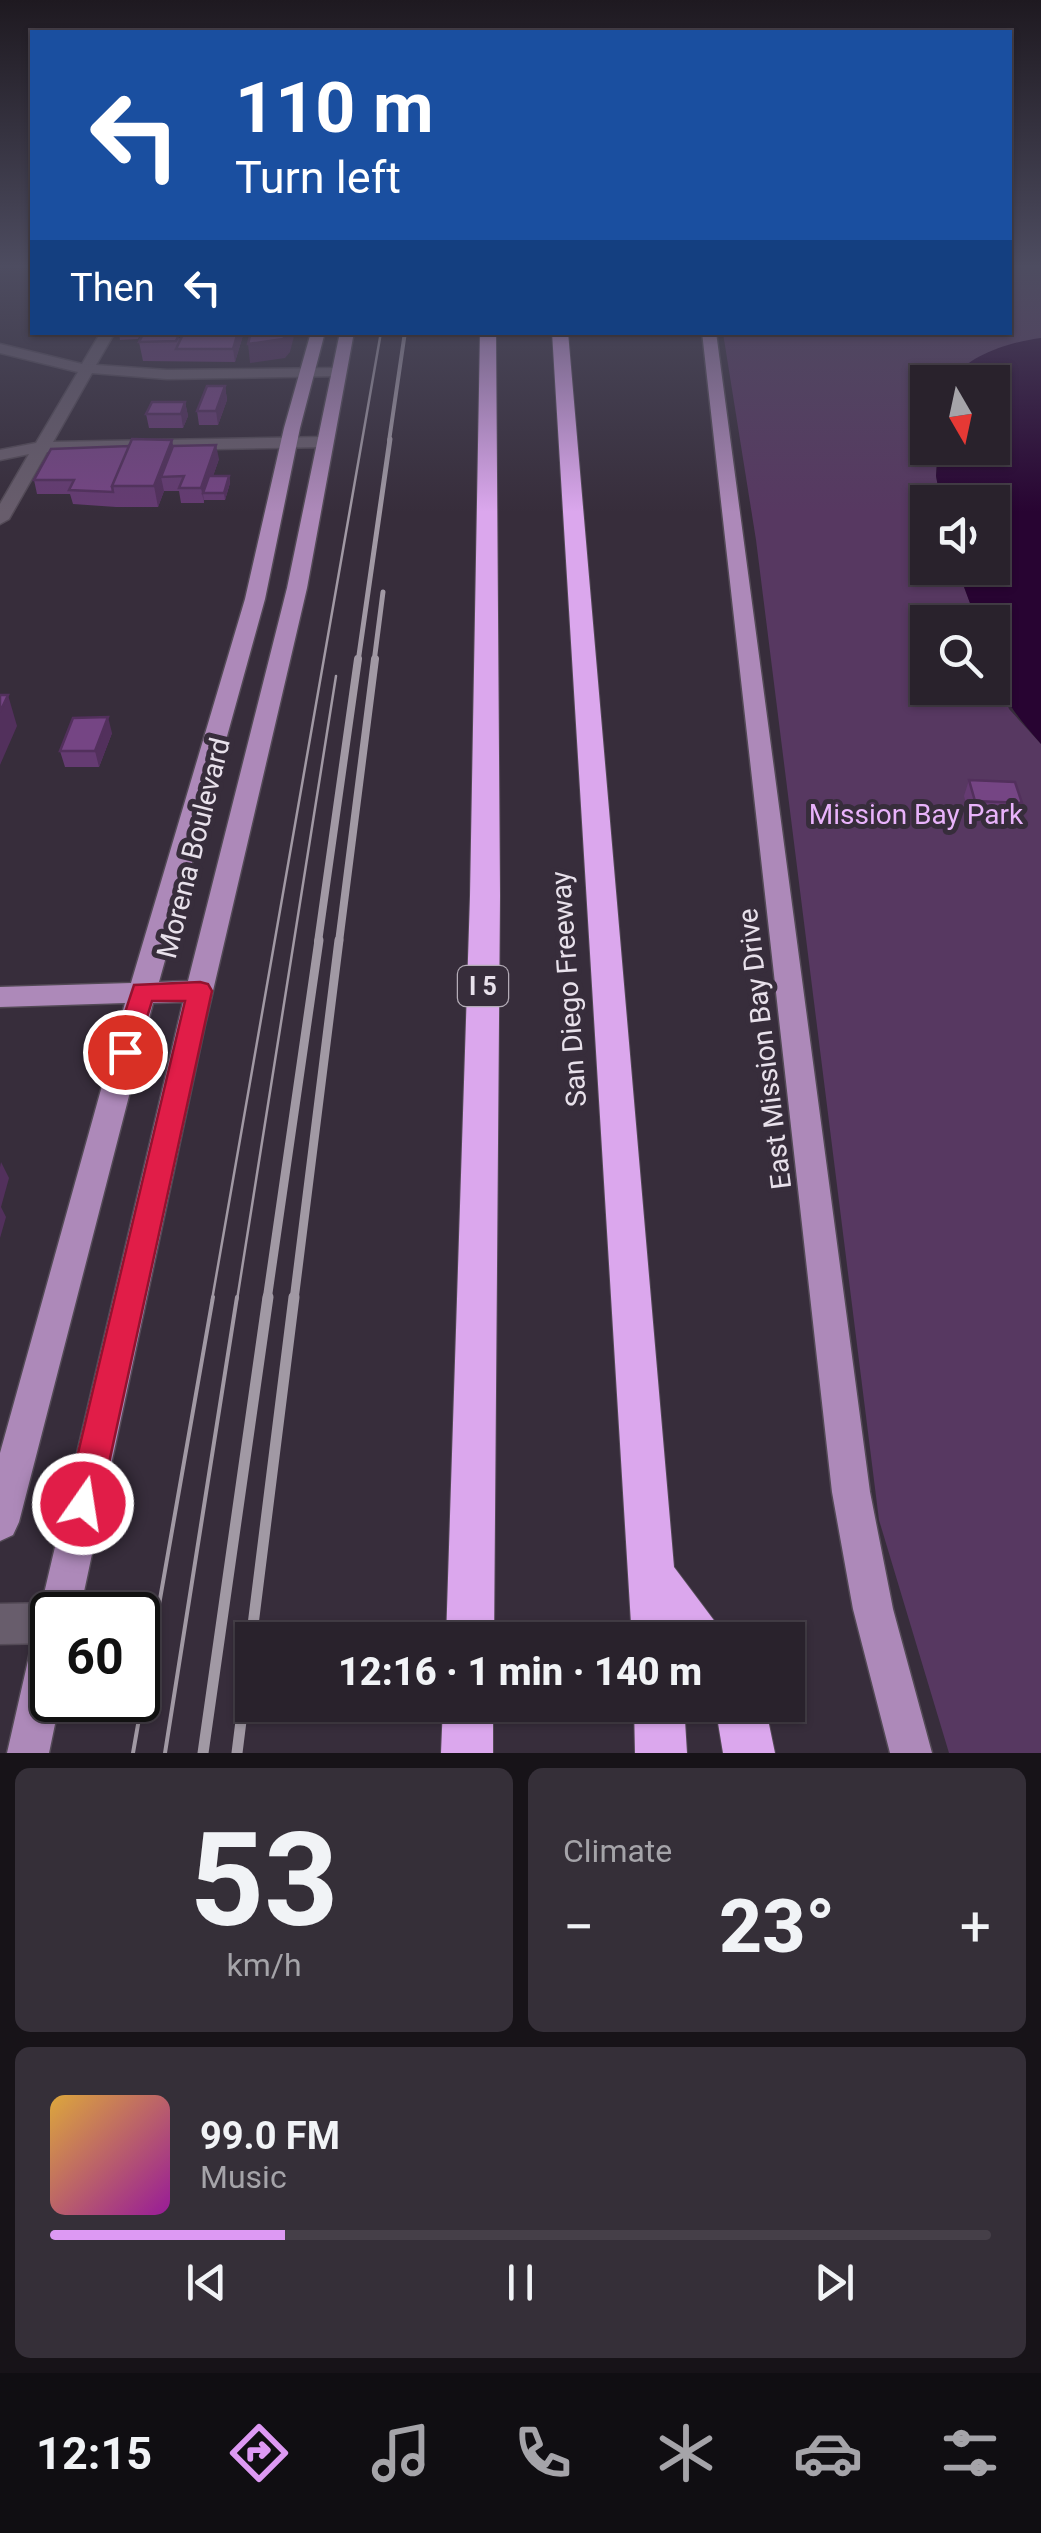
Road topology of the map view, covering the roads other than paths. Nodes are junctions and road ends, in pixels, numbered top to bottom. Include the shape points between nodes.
1 (0, 348) edge
2 (98, 348) edge
3 (314, 348) edge
4 (343, 348) edge
5 (488, 348) edge
6 (561, 348) edge
7 (712, 348) edge
8 (84, 371) junction
9 (307, 372) junction
10 (338, 372) junction
11 (324, 442) junction
12 (289, 443) junction
13 (42, 446) junction
14 (0, 455) edge
15 (0, 519) edge
16 (200, 991) junction
17 (142, 992) junction
18 (0, 997) edge
19 (0, 1522) edge
20 (653, 1578) junction
21 (64, 1592) edge
22 (470, 1622) edge
23 (655, 1622) edge
24 (685, 1622) edge
25 (0, 1624) edge
26 (30, 1624) edge
27 (35, 1722) edge
28 (468, 1722) edge
29 (660, 1722) edge
30 (743, 1722) edge
31 (28, 1753) edge
32 (468, 1753) edge
33 (661, 1753) edge
34 (749, 1753) edge
35 (911, 1753) edge

1 - 8 street
2 - 8 street
3 - 9 main road, Morena Boulevard
4 - 10 main road, Morena Boulevard
5 - 22 highway, I 5
6 - 20 highway, San Diego Freeway
7 - 35 main road, East Mission Bay Drive via 852,1492 873,1610
8 - 9 street
8 - 13 street
9 - 10 street
9 - 12 main road, Morena Boulevard
10 - 11 main road, Morena Boulevard
11 - 12 street
11 - 16 main road, Morena Boulevard via 297,588
12 - 13 street
12 - 17 main road, Morena Boulevard via 255,599
13 - 14 street
13 - 15 street
16 - 17 main road
16 - 21 main road, Morena Boulevard
17 - 18 main road
17 - 19 main road, Morena Boulevard
20 - 23 highway, San Diego Freeway
20 - 24 highway
25 - 26 street
27 - 31 main road
28 - 32 highway
29 - 33 highway
30 - 34 highway

